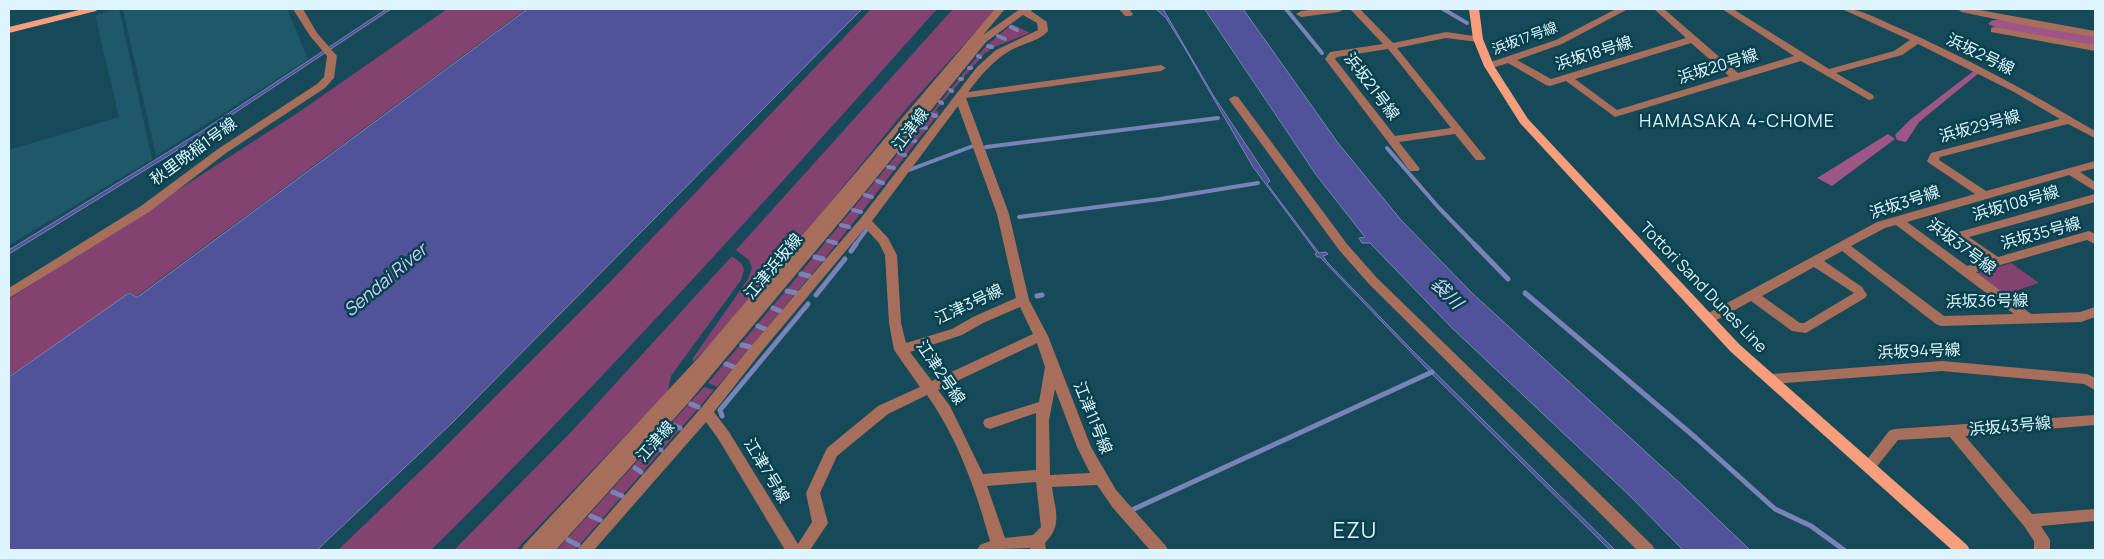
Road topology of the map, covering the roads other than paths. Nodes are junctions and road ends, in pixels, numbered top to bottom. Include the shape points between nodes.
1 (62, 9) edge
2 (93, 9) edge
3 (298, 9) edge
4 (1000, 9) edge
5 (1339, 9) edge
6 (1355, 9) edge
7 (1474, 9) edge
8 (1621, 9) edge
9 (1659, 9) edge
10 (1727, 9) edge
11 (1847, 9) edge
12 (1962, 9) edge
13 (1026, 10) edge
14 (1324, 10) edge
15 (1301, 14) dead end
16 (9, 22) edge
17 (9, 30) edge
18 (1994, 30) dead end
19 (2095, 34) edge
20 (1478, 39) junction
21 (1693, 39) junction
22 (1917, 40) junction
23 (1390, 46) junction
24 (2095, 48) edge
25 (1802, 57) junction
26 (1509, 58) junction
27 (1489, 66) junction
28 (1161, 68) dead end
29 (1830, 72) junction
30 (1736, 77) junction
31 (1568, 78) junction
32 (960, 96) junction
33 (1870, 97) dead end
34 (1234, 99) dead end
35 (2068, 120) junction
36 (1458, 130) junction
37 (2095, 135) edge
38 (1392, 140) junction
39 (1480, 158) dead end
40 (2095, 164) edge
41 (1414, 169) dead end
42 (2069, 170) junction
43 (2095, 187) edge
44 (1984, 195) junction
45 (2095, 198) edge
46 (1897, 220) junction
47 (865, 221) junction
48 (2095, 240) edge
49 (1843, 246) junction
50 (1814, 261) junction
51 (1996, 262) junction
52 (1966, 271) junction
53 (9, 294) edge
54 (1752, 295) junction
55 (1023, 300) junction
56 (2095, 312) edge
57 (2028, 318) junction
58 (1708, 319) junction
59 (1041, 336) junction
60 (901, 350) junction
61 (1052, 368) junction
62 (1772, 379) junction
63 (2095, 385) edge
64 (928, 387) junction
65 (1045, 405) junction
66 (706, 412) junction
67 (2095, 420) edge
68 (990, 423) dead end
69 (1953, 431) junction
70 (1869, 466) junction
71 (1044, 479) junction
72 (1101, 479) junction
73 (978, 481) junction
74 (2095, 515) edge
75 (2029, 521) junction
76 (1037, 546) edge
77 (992, 548) edge
78 (529, 550) edge
79 (547, 550) edge
80 (585, 550) edge
81 (793, 550) edge
82 (802, 550) edge
83 (1160, 550) edge
84 (1647, 550) edge
85 (1962, 550) edge
86 (2042, 550) edge

1 - 16 main road
2 - 17 main road
3 - 53 street, 秋里晩稲1号線 via 327,51 332,64 329,78 321,86 222,151 145,208
4 - 78 street via 703,362
5 - 14 street
6 - 23 street
7 - 20 main road, Tottori Sand Dunes Line
8 - 26 street, 浜坂17号線 via 1559,42
9 - 21 street
10 - 25 street, 浜坂20号線
11 - 22 street, 浜坂2号線
12 - 19 street
13 - 32 street, 江津線 via 1042,22 1043,31 993,57
13 - 79 street, 江津浜坂線 via 983,40 684,398
14 - 15 street
18 - 24 street
20 - 23 street, 浜坂21号線 via 1446,35
20 - 27 main road, Tottori Sand Dunes Line
21 - 30 street
21 - 31 street, 浜坂18号線
22 - 29 street via 1898,53
22 - 35 street, 浜坂2号線 via 2018,90
23 - 36 street
23 - 38 street, 浜坂21号線 via 1334,54 1330,59
25 - 29 street
25 - 30 street, 浜坂20号線
26 - 27 street, 浜坂17号線
26 - 31 street, 浜坂18号線 via 1550,83
27 - 58 main road, Tottori Sand Dunes Line via 1524,121
28 - 32 street
29 - 33 street
30 - 31 street, 浜坂20号線 via 1615,114
32 - 47 street, 江津線
32 - 55 street via 1004,214
34 - 84 street via 1343,247 1373,281
35 - 37 street, 浜坂2号線
35 - 44 street, 浜坂29号線 via 1935,155 1933,161
36 - 38 street, 浜坂21号線
36 - 39 street
38 - 41 street
40 - 42 street, 浜坂3号線
42 - 43 street
42 - 44 street, 浜坂3号線
44 - 46 street, 浜坂3号線
45 - 51 street, 浜坂108号線 via 1959,236
46 - 49 street, 浜坂3号線
46 - 52 street, 浜坂37号線
47 - 60 street, 江津2号線 via 884,241 891,255 895,323
47 - 66 street, 江津線
48 - 51 street, 浜坂35号線 via 2089,235
49 - 50 street, 浜坂3号線
49 - 57 street, 浜坂36号線 via 1941,321
50 - 54 street, 浜坂3号線
50 - 54 street via 1861,295 1806,328 1797,328
51 - 52 street, 浜坂35号線
52 - 57 street, 浜坂37号線
54 - 58 street, 浜坂3号線
55 - 59 street
55 - 60 street, 江津3号線 via 957,332
56 - 57 street, 浜坂36号線 via 2081,317
58 - 62 main road, Tottori Sand Dunes Line via 1735,348
59 - 61 street
59 - 64 street
60 - 64 street, 江津2号線
61 - 65 street
61 - 72 street, 江津11号線 via 1064,392 1078,435
62 - 63 street, 浜坂94号線 via 1942,366 2087,379
62 - 70 main road, Tottori Sand Dunes Line
64 - 73 street, 江津2号線 via 945,410
64 - 82 street via 883,410 832,452 813,493 820,523
65 - 68 street
65 - 71 street via 1042,420
66 - 80 street, 江津線
66 - 81 street, 江津7号線
67 - 69 street, 浜坂43号線
69 - 70 street via 1894,435
69 - 75 street, 浜坂43号線
70 - 85 main road, Tottori Sand Dunes Line
71 - 72 street
71 - 73 street via 1009,477
71 - 76 street via 1049,526
72 - 83 street, 江津11号線
73 - 77 street, 江津2号線
74 - 75 street
75 - 86 street, 浜坂43号線 via 2042,540
76 - 77 street

